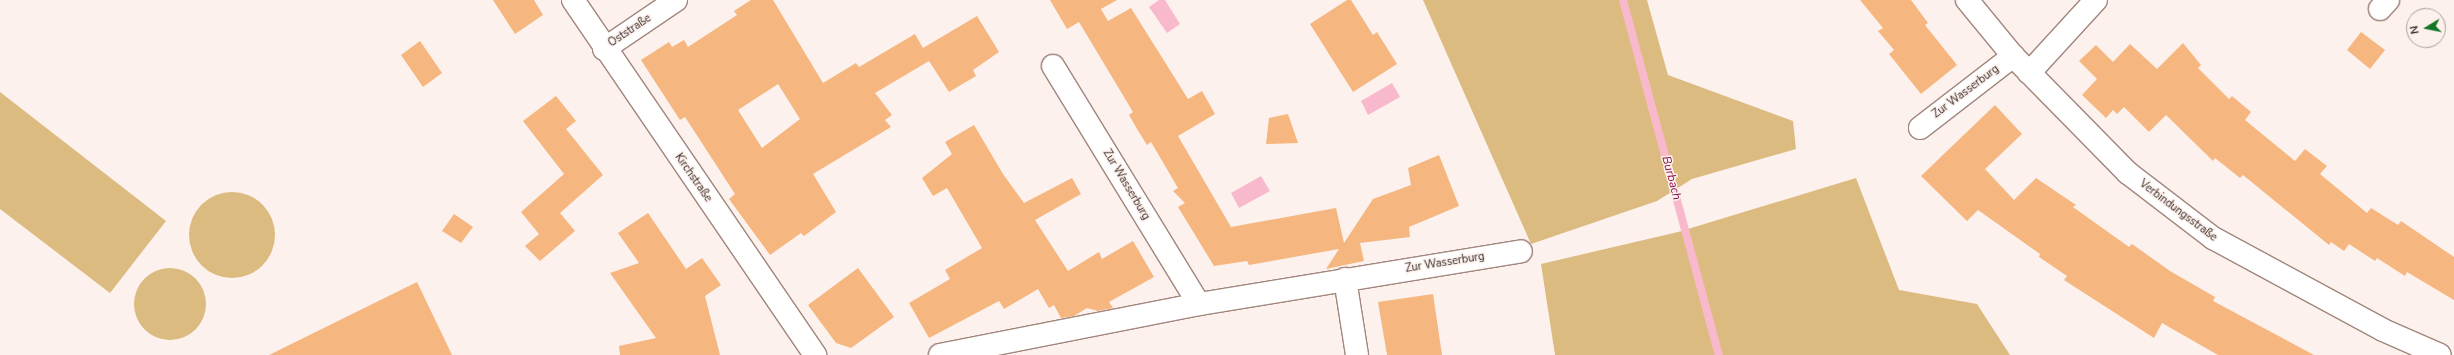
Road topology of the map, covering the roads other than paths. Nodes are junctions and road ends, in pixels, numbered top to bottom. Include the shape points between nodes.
1 (573, 0) edge
2 (676, 0) edge
3 (1968, 0) edge
4 (2096, 0) edge
5 (604, 49) junction
6 (2013, 56) junction
7 (1053, 66) dead end
8 (2029, 73) junction
9 (1920, 128) dead end
10 (1521, 251) dead end
11 (1345, 279) junction
12 (1199, 304) junction
13 (815, 355) edge
14 (940, 355) edge
15 (1357, 355) edge
16 (2440, 355) edge

1 - 5 street, Kirchstraße
2 - 5 street, Oststraße
3 - 6 street, Verbindungsstraße
4 - 8 street
5 - 13 street, Kirchstraße
6 - 8 street, Verbindungsstraße
6 - 9 street, Zur Wasserburg
7 - 12 street, Zur Wasserburg
8 - 16 street, Verbindungsstraße via 2128,173 2213,238 2383,330
10 - 11 street, Zur Wasserburg
11 - 12 street, Zur Wasserburg
11 - 15 street
12 - 14 street, Zur Wasserburg

